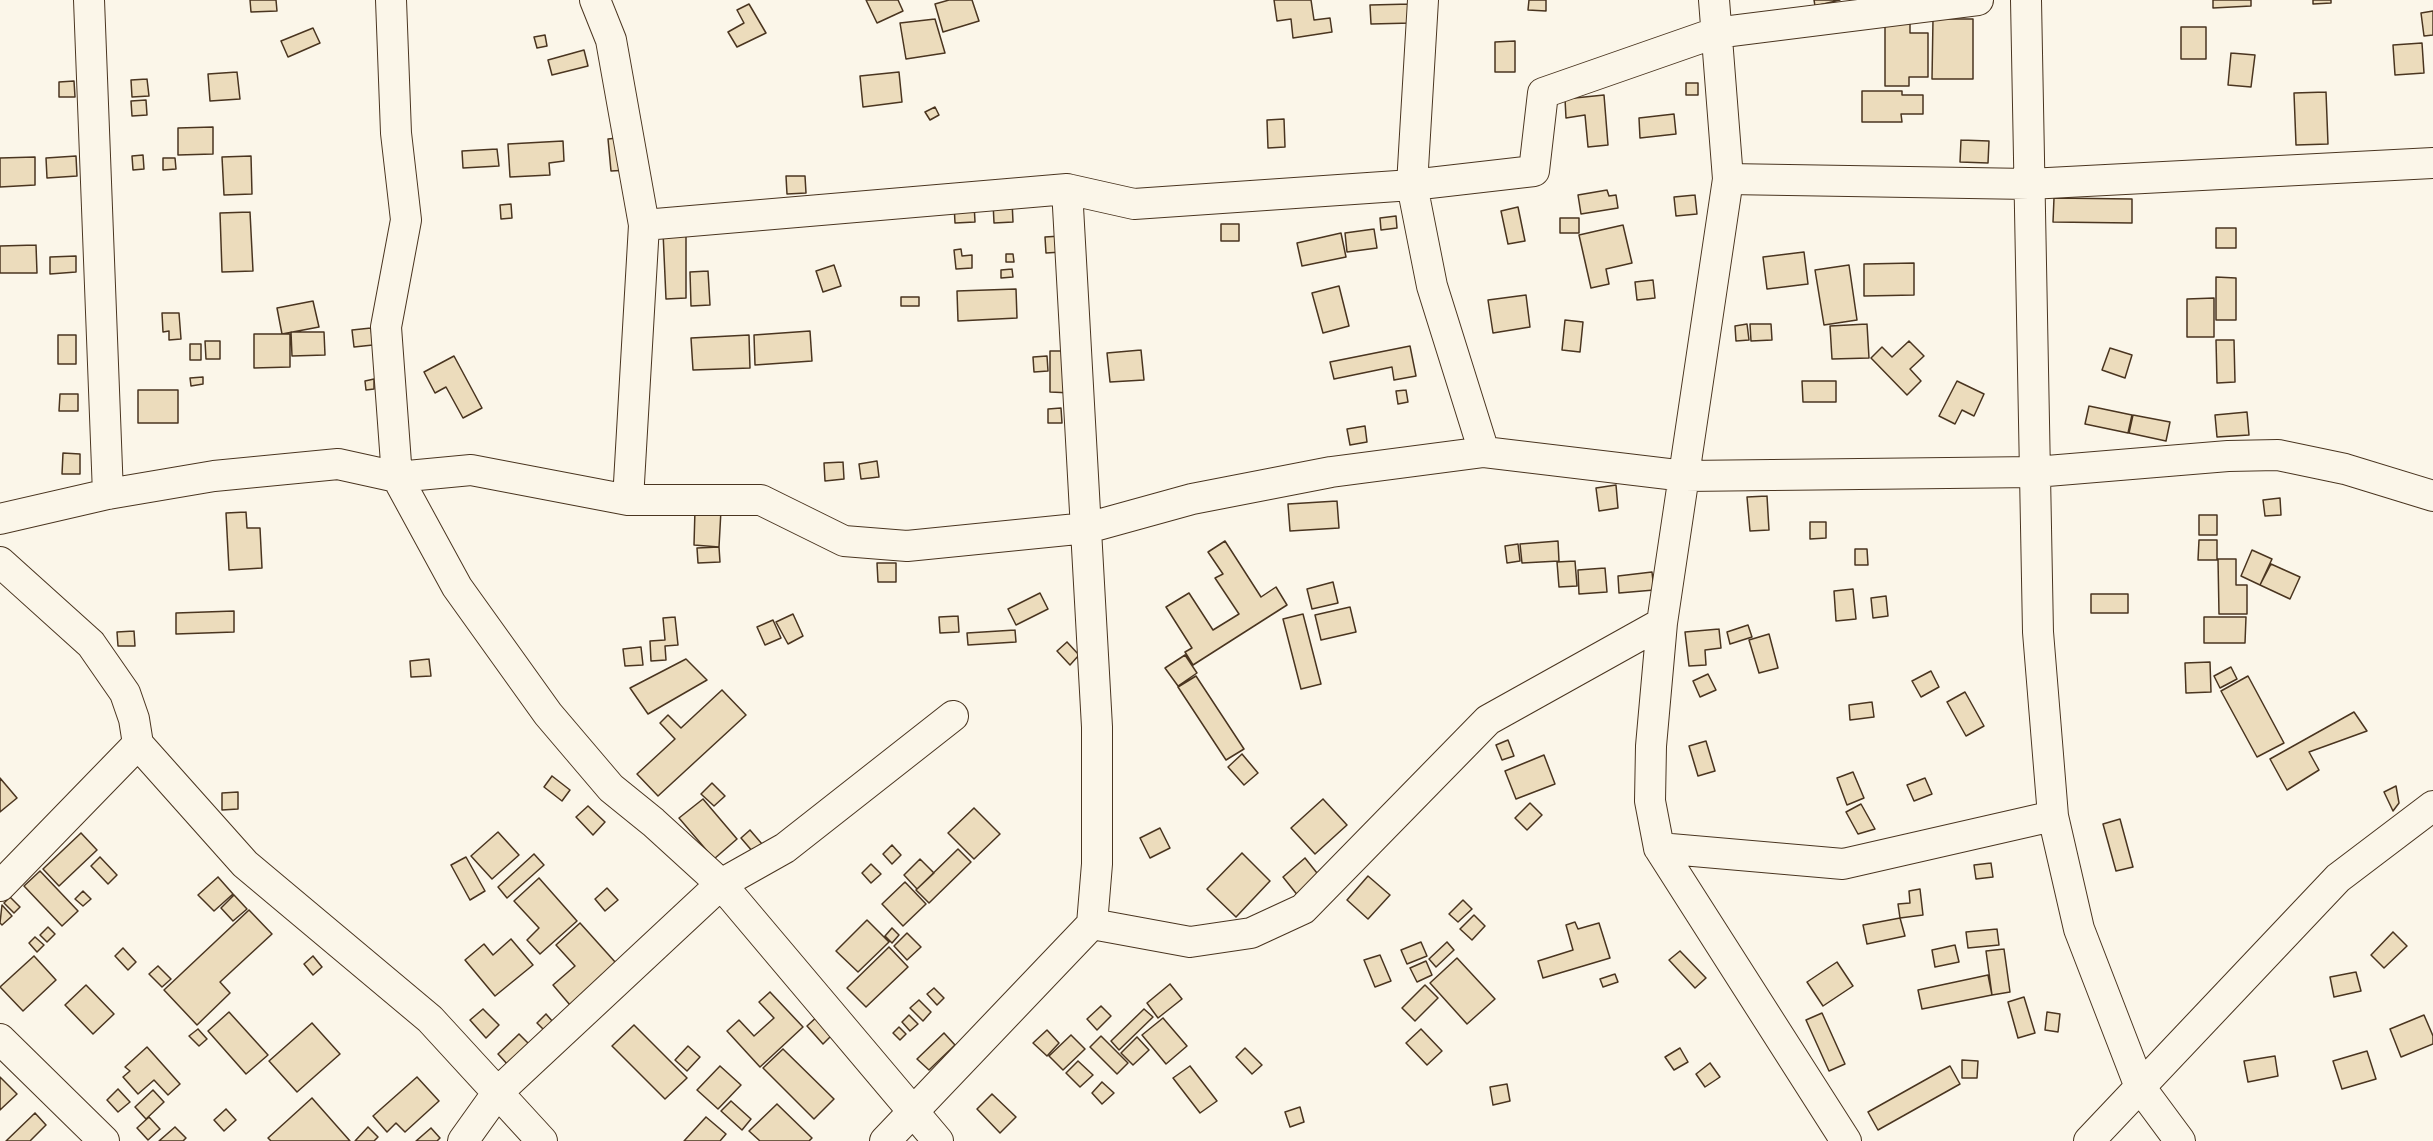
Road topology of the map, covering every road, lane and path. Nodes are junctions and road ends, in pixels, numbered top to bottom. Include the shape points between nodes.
1 (89, 0) edge
2 (391, 0) edge
3 (595, 0) edge
4 (1423, 0) edge
5 (1714, 0) edge
6 (1978, 0) edge
7 (2026, 0) edge
8 (1715, 33) junction
9 (2433, 163) edge
10 (1728, 178) junction
11 (2029, 184) junction
12 (1412, 185) junction
13 (1066, 189) junction
14 (645, 225) junction
15 (1484, 452) junction
16 (2035, 472) junction
17 (1685, 476) junction
18 (397, 477) junction
19 (108, 494) junction
20 (2433, 496) edge
21 (628, 500) junction
22 (0, 519) edge
23 (1087, 528) junction
24 (0, 562) edge
25 (1662, 623) junction
26 (953, 716) dead end
27 (138, 744) junction
28 (2433, 806) edge
29 (2053, 816) junction
30 (1659, 848) junction
31 (721, 884) junction
32 (0, 886) edge
33 (1092, 924) junction
34 (0, 1039) edge
35 (2140, 1087) junction
36 (498, 1092) junction
37 (912, 1110) junction
38 (104, 1141) edge
39 (463, 1141) edge
40 (542, 1141) edge
41 (885, 1141) edge
42 (938, 1141) edge
43 (1846, 1141) edge
44 (2090, 1141) edge
45 (2180, 1141) edge

1 - 19 street
2 - 18 street via 396,133 406,220 386,327
3 - 14 street via 611,40
4 - 12 street
5 - 8 street
6 - 8 street
7 - 11 street
8 - 10 street
8 - 12 street via 1543,93 1534,171
9 - 11 street
10 - 11 street
10 - 17 street
11 - 16 street
12 - 13 street via 1134,204
12 - 15 street via 1432,286
13 - 14 street
13 - 23 street
14 - 21 street
15 - 17 street
15 - 23 street via 1319,474 1192,499
16 - 17 street
16 - 20 street via 2277,455 2345,469
16 - 29 street via 2038,632
17 - 25 street
18 - 19 street via 338,464 214,476
18 - 21 street via 471,470
18 - 31 street via 457,587 548,714 611,788
19 - 22 street
21 - 23 street via 760,500 844,541 907,546
23 - 33 street via 1097,727 1097,864
24 - 27 street via 91,644 111,670 131,710
25 - 30 street via 1650,790
25 - 33 street via 1488,720 1303,909 1251,933 1190,942
26 - 31 street via 785,849
27 - 32 street
27 - 36 street via 245,864 430,1019
28 - 35 street via 2338,878
29 - 30 street via 1842,864
29 - 35 street via 2079,929
30 - 43 street
31 - 36 street
31 - 37 street
33 - 37 street
34 - 38 street
35 - 44 street
35 - 45 street
36 - 39 street
36 - 40 street
37 - 41 street
37 - 42 street

